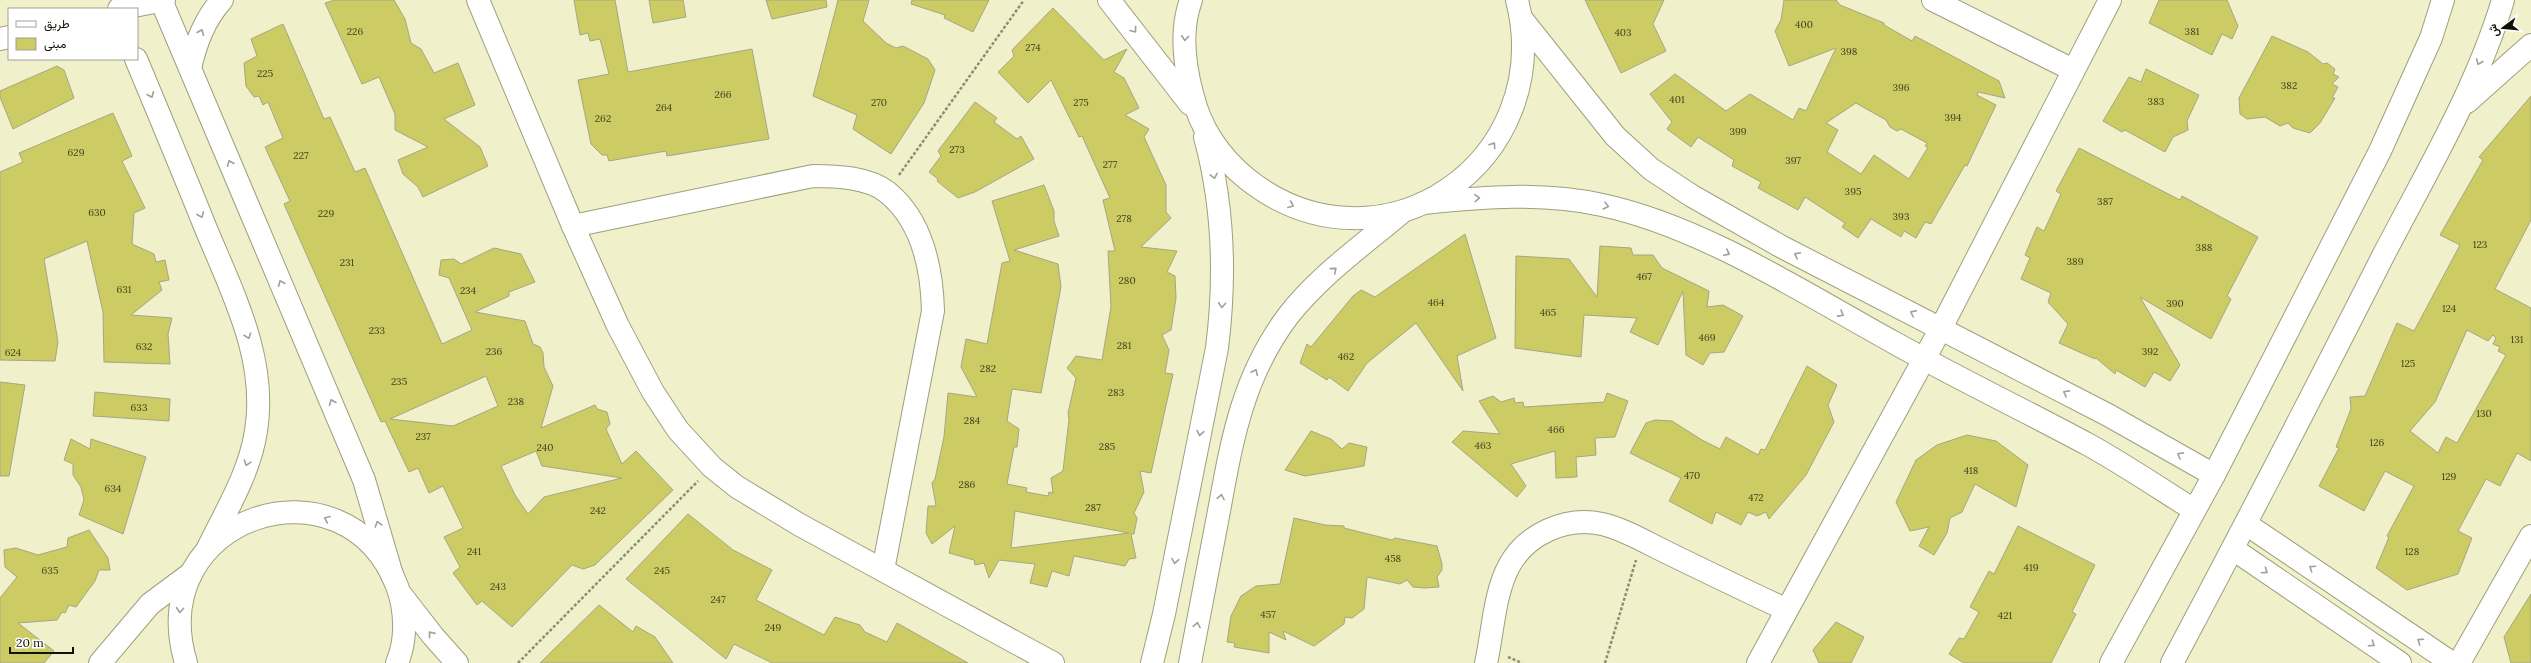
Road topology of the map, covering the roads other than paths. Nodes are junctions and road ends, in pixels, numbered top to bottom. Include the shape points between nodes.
1 (162, 0) edge
2 (222, 0) edge
3 (478, 0) edge
4 (1109, 0) edge
5 (1191, 0) edge
6 (1934, 0) edge
7 (2110, 0) edge
8 (2443, 0) edge
9 (2503, 0) edge
10 (125, 8) edge
11 (1519, 9) edge
12 (2531, 45) edge
13 (136, 60) edge
14 (190, 68) junction
15 (2073, 70) junction
16 (2459, 110) junction
17 (1199, 118) junction
18 (1424, 204) junction
19 (1402, 212) junction
20 (573, 226) junction
21 (1942, 328) junction
22 (1924, 359) junction
23 (2214, 475) junction
24 (2194, 510) junction
25 (2246, 524) junction
26 (2531, 536) edge
27 (208, 548) junction
28 (2233, 549) junction
29 (883, 570) junction
30 (189, 575) junction
31 (396, 584) junction
32 (1785, 609) junction
33 (100, 663) edge
34 (186, 663) edge
35 (397, 663) edge
36 (457, 663) edge
37 (1053, 663) edge
38 (1152, 663) edge
39 (1190, 663) edge
40 (1486, 663) edge
41 (1758, 663) edge
42 (2111, 663) edge
43 (2172, 663) edge
44 (2400, 663) edge
45 (2452, 663) edge
46 (2459, 663) edge

1 - 10 street
1 - 14 street
14 -> 2 street via 195,46 204,25
3 - 20 street
4 -> 17 street
5 -> 17 street via 1187,11 1184,62
6 - 15 street
7 - 15 street
8 - 23 street via 2431,38 2380,151
9 -> 16 street via 2497,21
18 -> 11 street via 1462,180 1493,146 1515,99 1523,63
21 -> 11 street via 1782,247 1692,196 1651,169 1615,136
12 - 16 street
13 -> 27 street via 236,302 254,352 260,392 256,432 242,476
31 -> 14 street via 361,474
15 - 21 street
16 - 25 street
17 -> 19 street via 1231,166 1268,195 1310,213 1356,218
17 -> 38 street via 1221,219 1221,316 1217,348 1166,606
18 - 19 street
18 -> 22 street via 1513,196 1558,198 1601,204 1644,216 1685,232 1769,274
39 -> 19 street via 1233,434 1246,392 1264,352 1288,316 1318,283
20 - 29 street via 618,326 653,392 678,430 712,467 737,487
20 - 29 street via 813,176 851,179 886,192 904,211 918,234 927,258 933,284 934,310
21 - 22 street
23 -> 21 street via 2108,415
22 - 24 street via 2090,446
22 - 32 street
23 - 24 street
24 - 42 street
25 - 28 street
45 -> 25 street
26 - 46 street
27 - 30 street
31 -> 27 street via 375,549 357,534 322,516 291,512 260,516 232,528
28 - 43 street
28 -> 44 street
29 - 37 street
30 - 33 street via 150,604
30 -> 34 street via 179,607 179,641
31 - 35 street via 404,624 401,654
36 -> 31 street via 433,636
32 - 40 street via 1642,540 1602,524 1580,522 1559,525 1539,534 1522,548 1509,566 1502,586
32 - 41 street

